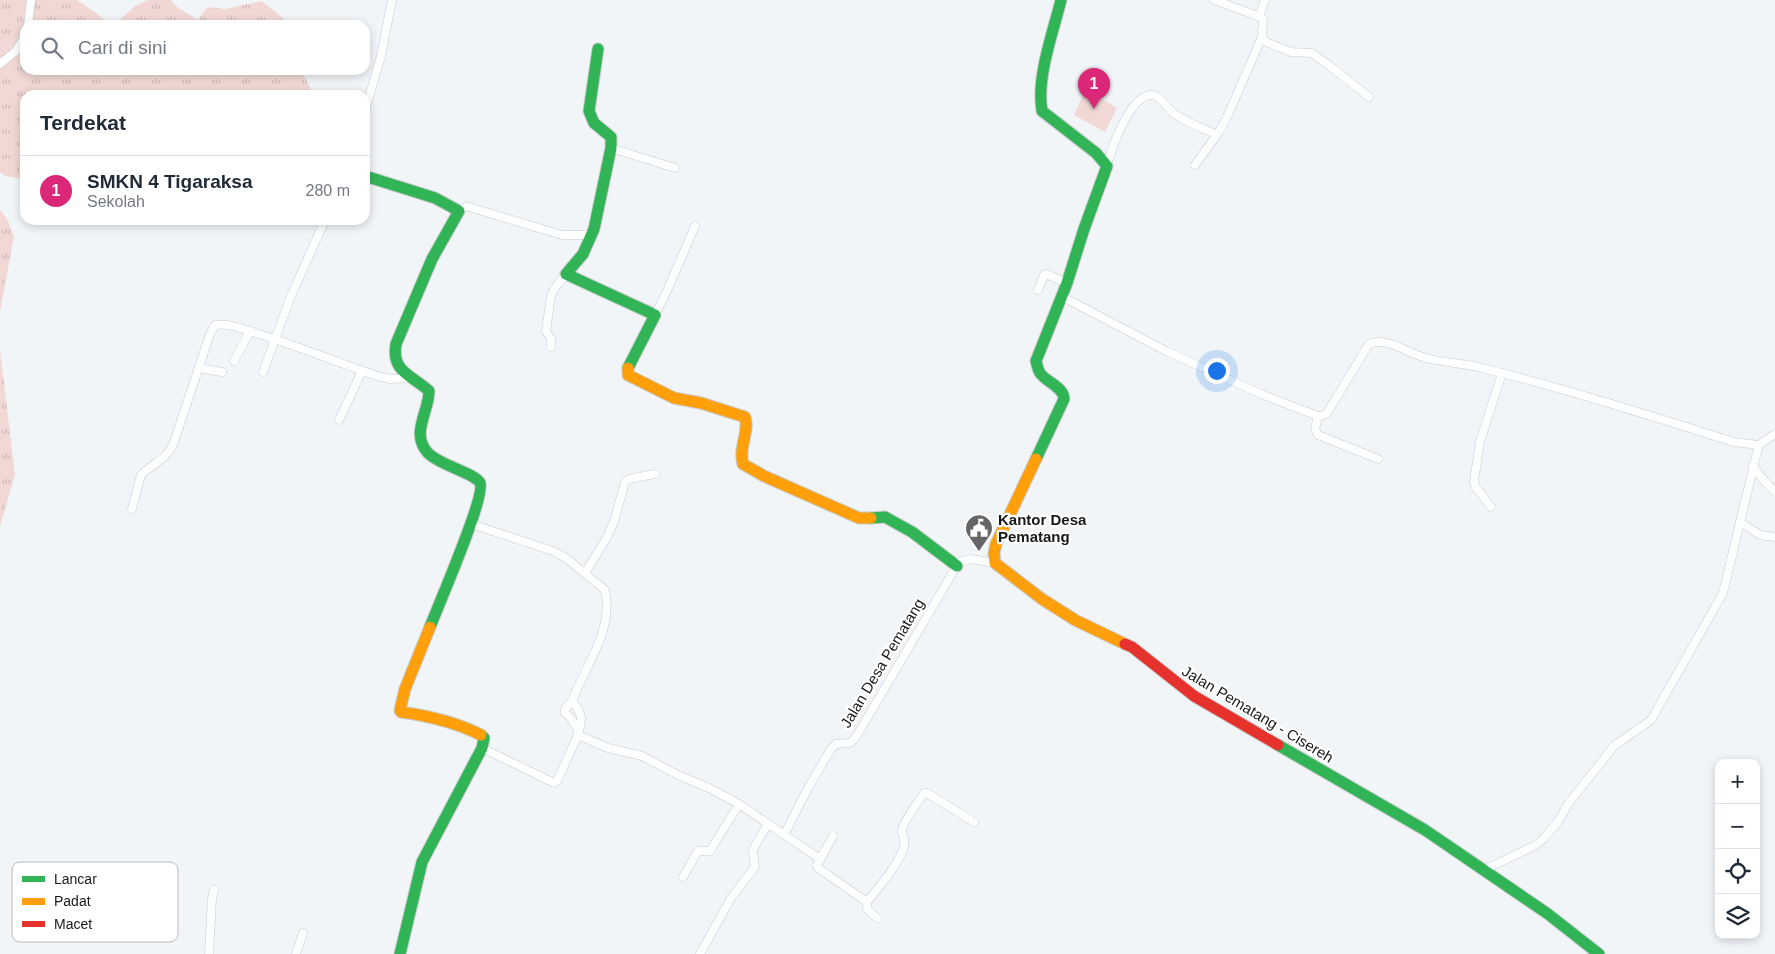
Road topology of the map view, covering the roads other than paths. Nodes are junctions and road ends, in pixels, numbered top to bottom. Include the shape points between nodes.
1 (31, 0) edge
2 (392, 0) edge
3 (1061, 0) edge
4 (1214, 0) edge
5 (1265, 0) edge
6 (1259, 17) junction
7 (29, 20) edge
8 (1262, 36) junction
9 (20, 44) edge
10 (598, 49) dead end
11 (0, 64) edge
12 (370, 93) edge
13 (1369, 97) dead end
14 (1217, 135) junction
15 (611, 148) junction
16 (1195, 165) dead end
17 (1106, 166) junction
18 (675, 168) dead end
19 (370, 178) edge
20 (459, 211) junction
21 (324, 225) edge
22 (695, 226) dead end
23 (592, 235) junction
24 (566, 274) junction
25 (1066, 283) junction
26 (1038, 290) dead end
27 (1062, 296) junction
28 (655, 315) junction
29 (250, 331) junction
30 (275, 339) junction
31 (551, 347) dead end
32 (234, 361) dead end
33 (199, 368) junction
34 (362, 371) junction
35 (222, 372) dead end
36 (263, 372) dead end
37 (1502, 373) junction
38 (412, 378) junction
39 (1318, 416) junction
40 (340, 420) dead end
41 (1775, 434) edge
42 (1759, 445) junction
43 (1378, 459) dead end
44 (1754, 465) junction
45 (655, 474) dead end
46 (1775, 492) edge
47 (1491, 508) dead end
48 (132, 509) dead end
49 (1740, 522) junction
50 (472, 524) junction
51 (1775, 537) edge
52 (996, 563) junction
53 (957, 566) junction
54 (585, 573) junction
55 (572, 701) junction
56 (578, 734) junction
57 (482, 748) junction
58 (739, 804) junction
59 (974, 822) dead end
60 (768, 824) junction
61 (784, 834) junction
62 (833, 836) dead end
63 (820, 858) junction
64 (1484, 870) junction
65 (683, 877) dead end
66 (214, 890) dead end
67 (867, 902) junction
68 (877, 918) dead end
69 (303, 934) dead end
70 (209, 954) edge
71 (296, 954) edge
72 (400, 954) edge
73 (700, 954) edge
74 (1599, 954) edge

1 - 7 street
2 - 12 street
3 - 17 street via 1044,72 1040,107 1096,152
4 - 6 street
5 - 6 street
6 - 8 street via 1263,20
8 - 13 street via 1266,42 1283,49 1312,54
8 - 14 street
9 - 11 street
10 - 15 street via 589,111 596,126 611,137
14 - 16 street
14 - 17 street via 1177,116 1158,97 1146,96 1140,98 1131,110
15 - 18 street
15 - 23 street
17 - 25 street
19 - 20 street via 435,198
20 - 23 street via 465,207 562,236
20 - 38 street via 432,259 394,349 400,368
21 - 30 street
22 - 28 street
23 - 24 street via 583,254
24 - 28 street
24 - 31 street via 552,296 546,329
25 - 26 street via 1046,274
25 - 27 street
27 - 39 street via 1166,351
27 - 52 street via 1036,361 1039,372 1060,390 1064,399 996,544
28 - 53 street via 627,369 628,375 674,398 745,417 743,464 859,518 885,517 912,532
29 - 30 street
29 - 32 street
29 - 33 street via 215,325
30 - 34 street
30 - 36 street
33 - 35 street
33 - 48 street via 174,445 164,459 141,474
34 - 38 street via 390,380
34 - 40 street
37 - 39 street via 1424,358 1376,341 1369,344 1327,413
37 - 42 street via 1734,442
37 - 47 street via 1480,442 1474,481
38 - 50 street via 429,393 420,424 424,449 436,461 476,478 480,483 481,494
39 - 43 street via 1315,429 1318,435
41 - 42 street
42 - 44 street
44 - 46 street
44 - 49 street
45 - 54 street via 629,478 624,482 614,522
49 - 51 street via 1760,535
49 - 64 street via 1724,593 1651,720 1614,746 1544,838
50 - 54 street via 553,551
50 - 57 street via 400,710 430,716 482,734
52 - 53 street via 965,560
52 - 64 street, Jalan Pematang - Cisereh via 1062,613 1132,647 1194,696 1425,830
53 - 61 street, Jalan Desa Pematang via 856,738 850,743 836,744 832,749
54 - 55 street via 605,590 605,622
55 - 56 street via 582,719
55 - 56 street via 564,713 570,717
56 - 57 street via 555,783
56 - 58 street via 608,748 635,753
57 - 72 street via 422,862
58 - 60 street
58 - 65 street via 710,851 698,851
59 - 67 street via 924,793 904,825 902,852
60 - 61 street
60 - 73 street via 753,851 755,867 730,898
61 - 63 street
62 - 63 street
63 - 67 street via 817,865 820,870
64 - 74 street, Jalan Pematang - Cisereh
66 - 70 street
67 - 68 street via 867,909
69 - 71 street

